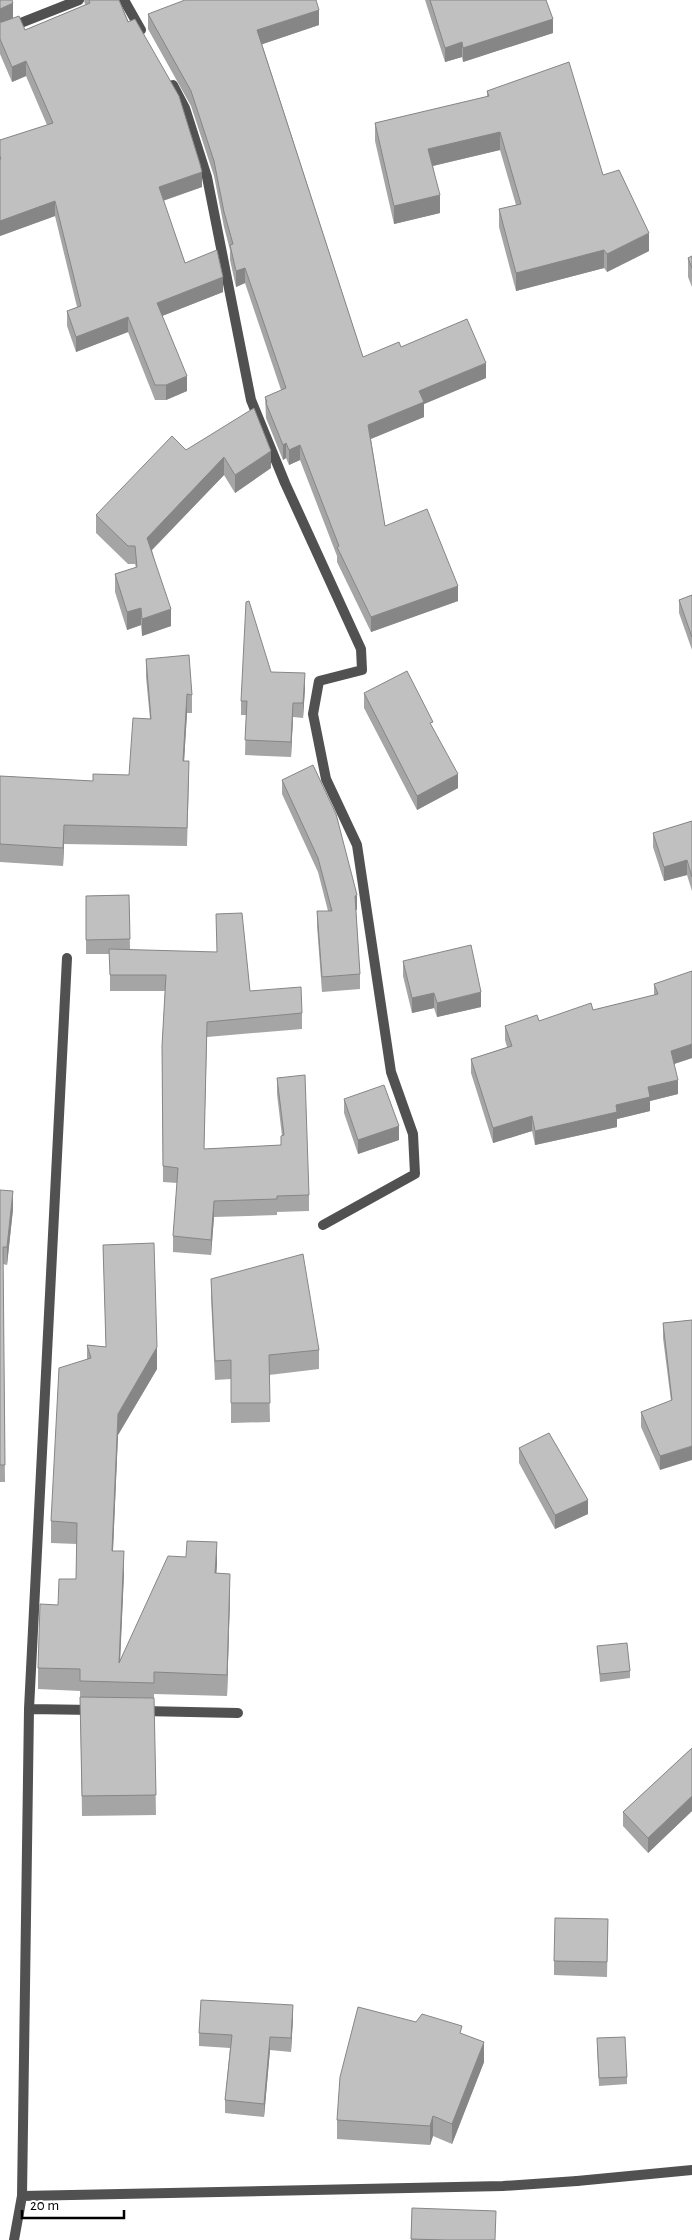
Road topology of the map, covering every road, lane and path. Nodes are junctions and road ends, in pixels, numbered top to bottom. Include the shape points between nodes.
1 (79, 0) edge
2 (124, 0) edge
3 (0, 31) edge
4 (148, 41) edge
5 (166, 74) edge
6 (67, 958) dead end
7 (323, 1225) dead end
8 (29, 1709) junction
9 (99, 1710) edge
10 (129, 1711) edge
11 (238, 1713) dead end
12 (692, 2170) edge
13 (22, 2196) junction
14 (14, 2240) edge

1 - 3 street
2 - 4 street
5 - 7 street via 185,108 207,177 250,400 361,649 362,670 319,681 313,714 326,779 357,845 391,1072 413,1134 415,1174
6 - 8 street
8 - 9 street
8 - 13 street
10 - 11 street
12 - 13 street via 504,2186
13 - 14 street

